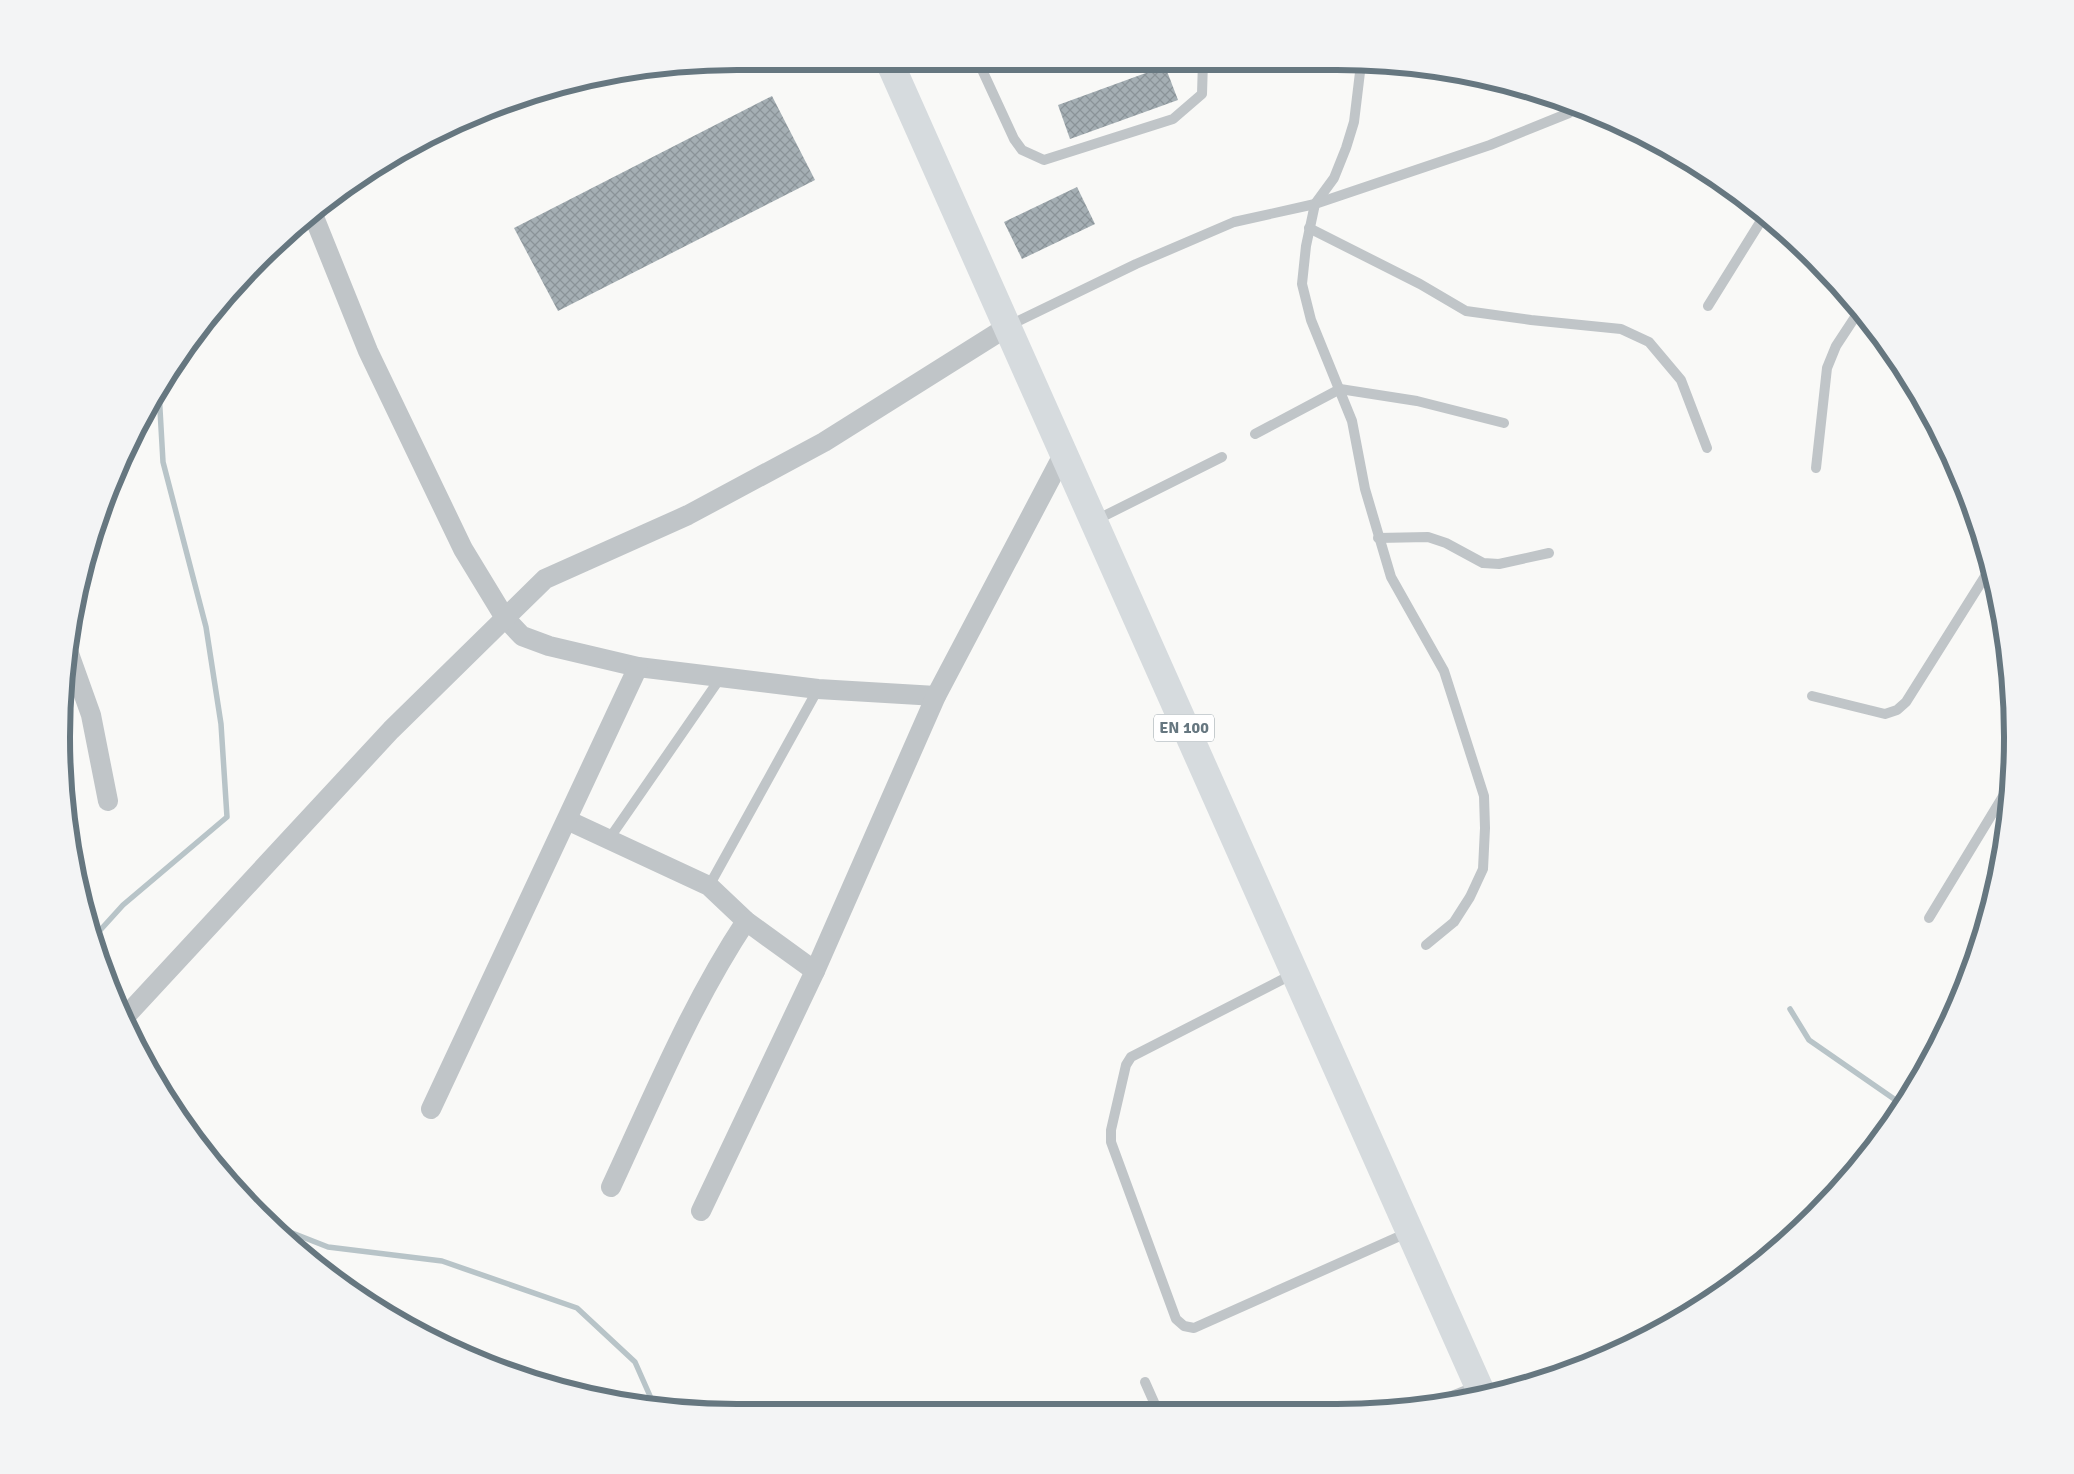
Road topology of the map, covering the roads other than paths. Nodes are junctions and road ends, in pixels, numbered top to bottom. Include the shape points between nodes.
1 (893, 70) edge
2 (982, 70) edge
3 (1203, 70) edge
4 (1360, 71) edge
5 (1569, 113) dead end
6 (1315, 204) junction
7 (316, 221) edge
8 (1760, 222) edge
9 (1309, 228) junction
10 (1708, 306) dead end
11 (1855, 317) edge
12 (1007, 327) junction
13 (1340, 390) junction
14 (1504, 423) dead end
15 (1255, 434) dead end
16 (1707, 448) dead end
17 (1063, 456) junction
18 (1222, 457) dead end
19 (1816, 468) dead end
20 (1092, 522) junction
21 (1378, 538) junction
22 (1549, 553) dead end
23 (1984, 577) edge
24 (505, 618) junction
25 (638, 666) junction
26 (74, 667) edge
27 (721, 677) junction
28 (818, 689) junction
29 (936, 696) junction
30 (1812, 696) dead end
31 (2001, 800) edge
32 (108, 801) dead end
33 (567, 820) junction
34 (609, 839) junction
35 (709, 886) junction
36 (1929, 918) dead end
37 (746, 921) junction
38 (1426, 945) dead end
39 (816, 971) junction
40 (1294, 973) junction
41 (130, 1012) edge
42 (431, 1110) dead end
43 (611, 1187) dead end
44 (701, 1211) dead end
45 (1410, 1232) junction
46 (1145, 1382) dead end
47 (1479, 1388) edge
48 (1155, 1404) edge

1 - 12 main road, EN 100
2 - 3 lane via 1014,139 1022,150 1044,160 1173,118 1202,94
4 - 6 lane via 1354,122 1346,148 1334,178
5 - 6 lane via 1490,145
6 - 9 lane
6 - 12 lane via 1234,222 1136,264
7 - 24 street via 368,351 463,549
8 - 10 lane
9 - 13 lane via 1302,284 1311,320
9 - 16 lane via 1466,310 1621,328 1649,342 1681,380
11 - 19 lane via 1836,346 1827,368
12 - 17 main road, EN 100
12 - 24 street via 824,442 688,515 545,579
13 - 14 lane via 1417,401
13 - 15 lane
13 - 21 lane via 1352,421
17 - 20 main road, EN 100
17 - 29 street
18 - 20 lane
20 - 40 main road, EN 100
21 - 22 lane via 1428,537 1483,563 1499,564
21 - 38 lane via 1391,577 1444,671 1484,796 1483,868 1454,922
23 - 30 lane via 1906,702 1897,710 1885,714
24 - 25 street via 522,636 549,646
24 - 41 street via 391,730
25 - 27 street
25 - 33 street
26 - 32 street via 91,715
27 - 28 street
27 - 34 lane
28 - 29 street
28 - 35 lane
29 - 39 street
31 - 36 lane
33 - 34 street
33 - 42 street
34 - 35 street
35 - 37 street
37 - 39 street
37 - 43 street via 686,1024
39 - 44 street
40 - 45 main road, EN 100
40 - 45 lane via 1131,1057 1126,1065 1111,1142 1176,1319 1184,1326 1194,1328
45 - 47 main road, EN 100
46 - 48 lane

